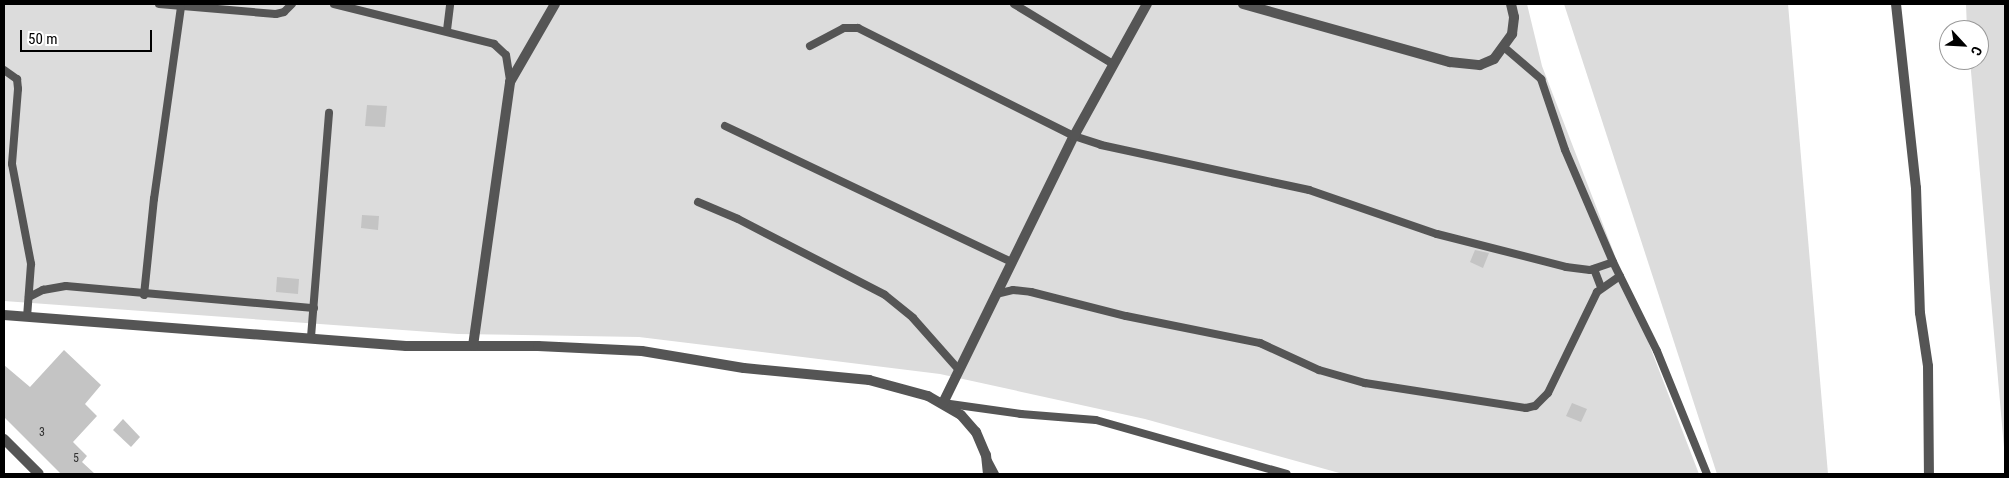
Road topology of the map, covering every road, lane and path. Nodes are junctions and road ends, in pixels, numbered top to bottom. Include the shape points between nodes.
1 (159, 4) edge
2 (292, 4) edge
3 (334, 4) edge
4 (450, 4) edge
5 (555, 4) edge
6 (1014, 4) edge
7 (1147, 4) edge
8 (1243, 4) edge
9 (1512, 4) edge
10 (1896, 4) edge
11 (181, 7) junction
12 (447, 30) junction
13 (810, 46) dead end
14 (1505, 48) junction
15 (1113, 64) junction
16 (4, 70) edge
17 (510, 82) junction
18 (329, 113) dead end
19 (725, 126) dead end
20 (1074, 136) junction
21 (698, 202) dead end
22 (1011, 262) junction
23 (1613, 262) junction
24 (1594, 269) junction
25 (1620, 276) junction
26 (1601, 287) junction
27 (996, 294) junction
28 (144, 295) junction
29 (29, 298) junction
30 (314, 308) junction
31 (4, 315) edge
32 (27, 317) junction
33 (312, 337) junction
34 (473, 346) junction
35 (959, 370) junction
36 (943, 403) junction
37 (4, 440) edge
38 (986, 455) junction
39 (39, 474) edge
40 (988, 474) edge
41 (995, 474) edge
42 (1287, 474) edge
43 (1707, 474) edge
44 (1929, 474) edge

1 - 11 lane
2 - 11 lane via 284,12 276,14
3 - 12 lane
4 - 12 lane
5 - 17 street
6 - 15 lane
7 - 15 street
8 - 14 street via 1450,62 1480,65 1494,59
9 - 14 street via 1512,34
10 - 44 street via 1916,188 1920,312 1928,366
11 - 28 lane
12 - 17 lane via 500,48 510,63
13 - 20 lane via 844,28 858,28
14 - 23 lane via 1540,79 1565,150
15 - 20 street
16 - 29 lane via 17,79 12,164 31,264
17 - 34 street
18 - 30 lane
19 - 22 lane
20 - 22 street
20 - 24 lane via 1129,152 1309,190 1438,234 1566,267
21 - 35 lane via 738,219 885,295 913,318
22 - 27 street
23 - 24 lane
23 - 25 lane
24 - 26 lane
25 - 26 lane
25 - 43 lane via 1657,351
26 - 27 lane via 1548,393 1541,402 1526,408 1365,383 1319,370 1260,343 1126,316 1031,292 1014,290
27 - 35 street
28 - 29 lane via 66,286 44,290
28 - 30 lane
29 - 32 lane
30 - 33 lane
31 - 32 street
32 - 33 street
33 - 34 street via 406,346
34 - 36 street via 642,351 753,369 869,380
35 - 36 street
36 - 38 street via 961,415 976,432
36 - 42 lane via 1096,420
37 - 39 street
38 - 40 street
38 - 41 lane

